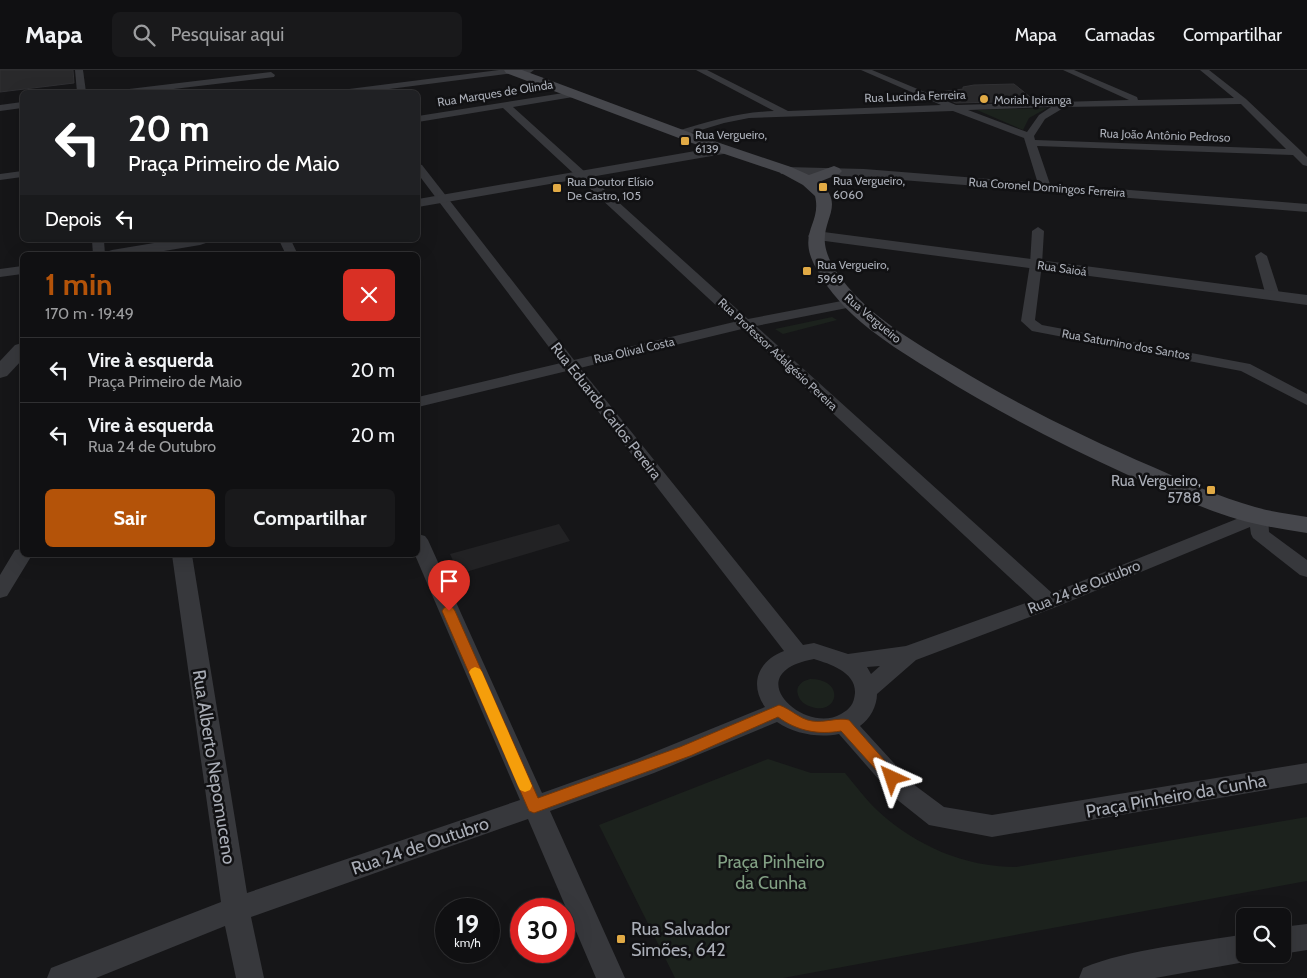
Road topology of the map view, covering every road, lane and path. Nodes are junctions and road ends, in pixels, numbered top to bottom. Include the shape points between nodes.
1 (79, 70) edge
2 (530, 70) edge
3 (700, 70) edge
4 (865, 70) edge
5 (1067, 70) edge
6 (1204, 70) edge
7 (512, 71) edge
8 (270, 76) edge
9 (82, 90) edge
10 (147, 90) edge
11 (365, 90) edge
12 (576, 94) junction
13 (1243, 101) junction
14 (1140, 102) junction
15 (1064, 104) junction
16 (20, 106) edge
17 (506, 106) junction
18 (953, 107) junction
19 (0, 108) edge
20 (786, 114) junction
21 (420, 118) edge
22 (680, 133) junction
23 (1031, 139) junction
24 (724, 150) junction
25 (1296, 152) junction
26 (1307, 163) edge
27 (420, 170) edge
28 (786, 171) junction
29 (834, 171) junction
30 (20, 174) edge
31 (582, 174) junction
32 (0, 177) edge
33 (807, 181) junction
34 (1045, 187) junction
35 (442, 198) junction
36 (420, 203) edge
37 (1307, 208) edge
38 (1038, 231) dead end
39 (816, 236) junction
40 (188, 242) edge
41 (130, 252) edge
42 (1261, 256) dead end
43 (1036, 264) junction
44 (20, 270) edge
45 (0, 273) edge
46 (1273, 296) junction
47 (1307, 300) edge
48 (852, 303) junction
49 (745, 324) junction
50 (20, 351) edge
51 (570, 365) junction
52 (0, 372) edge
53 (1307, 400) edge
54 (420, 402) edge
55 (1259, 516) junction
56 (1307, 525) edge
57 (420, 545) edge
58 (21, 557) edge
59 (182, 557) edge
60 (1307, 570) edge
61 (0, 591) edge
62 (1049, 602) junction
63 (797, 653) junction
64 (908, 654) junction
65 (847, 662) junction
66 (868, 689) junction
67 (779, 711) junction
68 (844, 724) junction
69 (1307, 774) edge
70 (534, 806) junction
71 (236, 910) junction
72 (1307, 937) edge
73 (1291, 940) edge
74 (1236, 950) edge
75 (61, 978) edge
76 (250, 978) edge
77 (611, 978) edge
78 (1093, 978) edge

1 - 9 street
2 - 7 street
3 - 20 street
4 - 18 street, Rua João Antônio Pedroso
5 - 14 street
6 - 13 street
7 - 11 street
7 - 12 main road, Rua Vergueiro
8 - 10 street
12 - 17 street, Rua Marques de Olinda
12 - 22 main road, Rua Vergueiro
13 - 14 street, Rua Lucinda Ferreira
13 - 25 street
14 - 15 street, Rua Lucinda Ferreira
15 - 18 street, Rua Lucinda Ferreira
15 - 23 street via 1042,117
16 - 19 street
17 - 21 street, Rua Marques de Olinda
17 - 31 street, Rua Professor Adalgésio Pereira
18 - 20 street, Rua Lucinda Ferreira
18 - 23 street, Rua João Antônio Pedroso
20 - 22 street, Rua Lucinda Ferreira via 733,117
22 - 24 main road, Rua Vergueiro
23 - 25 street, Rua João Antônio Pedroso
23 - 34 street
24 - 28 main road, Rua Vergueiro
24 - 31 street
25 - 26 street
27 - 35 street, Rua Eduardo Carlos Pereira
28 - 29 street, Rua Coronel Domingos Ferreira
28 - 33 main road, Rua Vergueiro
29 - 33 main road
29 - 34 street, Rua Coronel Domingos Ferreira
30 - 32 street
31 - 35 street
31 - 49 street, Rua Professor Adalgésio Pereira
33 - 39 main road, Rua Vergueiro via 820,190 825,202
34 - 37 street, Rua Coronel Domingos Ferreira
35 - 36 street
35 - 51 street, Rua Eduardo Carlos Pereira
38 - 43 street, Rua Saturnino dos Santos
39 - 43 street, Rua Saioá
39 - 48 main road, Rua Vergueiro via 826,271
40 - 41 street
42 - 46 street
43 - 46 street, Rua Saioá
43 - 53 street, Rua Saturnino dos Santos via 1028,321 1037,328 1245,367
44 - 45 street
46 - 47 street, Rua Saioá
48 - 49 street, Rua Olival Costa
48 - 55 main road, Rua Vergueiro via 919,354 1019,412 1086,447 1180,488
49 - 51 street, Rua Olival Costa
49 - 62 street, Rua Professor Adalgésio Pereira
50 - 52 street
51 - 54 street, Rua Olival Costa
51 - 63 street, Rua Eduardo Carlos Pereira
55 - 56 main road, Rua Vergueiro
55 - 60 street via 1260,534
55 - 62 street, Rua 24 de Outubro
57 - 70 street
58 - 61 street
59 - 71 street, Rua Alberto Nepomuceno
62 - 64 street, Rua 24 de Outubro
63 - 65 street via 832,654
63 - 67 street via 779,662 769,676 768,694
64 - 65 street, Rua 24 de Outubro
64 - 66 street, Rua 24 de Outubro
65 - 66 street via 861,674
66 - 68 street via 866,703 858,716
67 - 68 street via 809,726 827,728
67 - 70 street, Rua 24 de Outubro via 685,752
68 - 69 street, Praça Pinheiro da Cunha via 904,791 938,817 992,826
70 - 71 street, Rua 24 de Outubro
70 - 77 street
71 - 75 street, Rua 24 de Outubro
71 - 76 street, Rua Alberto Nepomuceno
72 - 73 street
74 - 78 street

